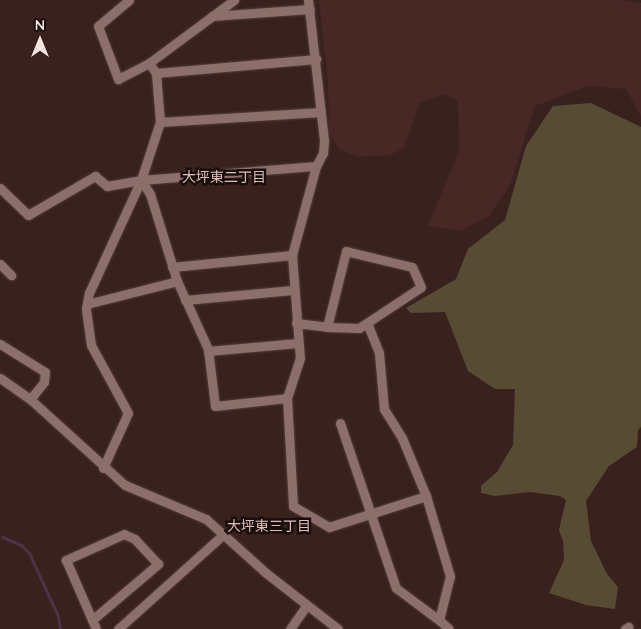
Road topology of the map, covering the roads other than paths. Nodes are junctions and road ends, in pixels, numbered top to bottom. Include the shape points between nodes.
1 (129, 0) edge
2 (234, 0) edge
3 (309, 5) edge
4 (212, 16) junction
5 (316, 60) junction
6 (149, 64) junction
7 (156, 73) junction
8 (321, 112) junction
9 (160, 122) junction
10 (316, 166) junction
11 (141, 180) junction
12 (0, 188) edge
13 (292, 255) junction
14 (0, 264) edge
15 (172, 267) junction
16 (11, 275) dead end
17 (177, 281) junction
18 (293, 290) junction
19 (186, 300) junction
20 (87, 304) junction
21 (296, 323) junction
22 (368, 323) junction
23 (327, 327) junction
24 (298, 343) junction
25 (0, 344) edge
26 (208, 351) junction
27 (0, 378) edge
28 (287, 398) junction
29 (30, 399) junction
30 (340, 422) dead end
31 (103, 468) junction
32 (426, 496) junction
33 (371, 512) junction
34 (224, 534) junction
35 (306, 606) junction
36 (439, 620) junction
37 (94, 625) edge
38 (118, 629) edge
39 (290, 629) edge
40 (338, 629) edge
41 (449, 629) edge

1 - 6 street via 98,26 118,79
2 - 4 street
3 - 4 street
3 - 5 street
4 - 6 street
5 - 7 street
5 - 8 street
6 - 7 street
7 - 9 street
8 - 9 street
8 - 10 street via 323,153
9 - 11 street
10 - 11 street
10 - 13 street
11 - 12 street via 107,186 95,176 28,215
11 - 15 street via 150,194
11 - 20 street
13 - 15 street
13 - 18 street
14 - 16 street
15 - 17 street
17 - 19 street
17 - 20 street
18 - 19 street
18 - 21 street
19 - 26 street
20 - 31 street via 86,325 90,344 128,413
21 - 23 street
21 - 24 street
22 - 23 street via 359,328
22 - 23 street via 422,287 412,267 346,251
22 - 32 street via 379,353 384,410 402,438
24 - 26 street
24 - 28 street via 300,358
25 - 29 street via 45,372 44,382
26 - 28 street via 215,406
27 - 29 street
28 - 33 street via 293,506 330,527
29 - 31 street
30 - 33 street
31 - 34 street via 125,485 196,513
32 - 33 street
32 - 36 street via 450,576
33 - 36 street via 396,588
34 - 35 street
34 - 38 street
35 - 39 street
35 - 40 street
36 - 41 street
37 - 37 street via 66,560 124,534 135,539 158,564

